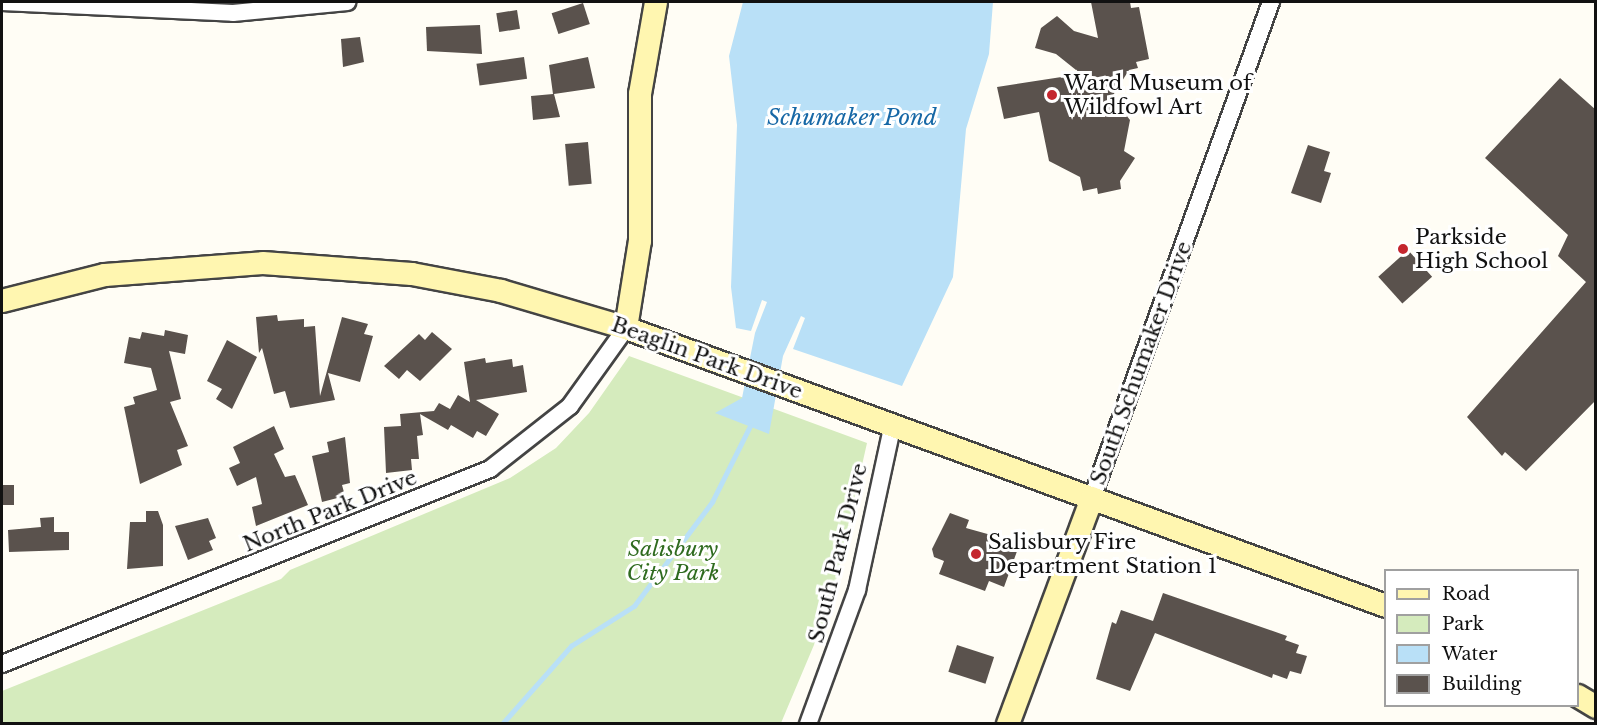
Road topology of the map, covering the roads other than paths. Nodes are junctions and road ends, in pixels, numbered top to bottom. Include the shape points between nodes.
1 (2, 2) edge
2 (347, 2) edge
3 (656, 2) edge
4 (1271, 2) edge
5 (2, 301) edge
6 (626, 328) junction
7 (893, 424) junction
8 (1092, 498) junction
9 (1384, 605) edge
10 (2, 664) edge
11 (1579, 697) edge
12 (1596, 707) edge
13 (808, 723) edge
14 (1008, 723) edge

1 - 2 street via 233,13
3 - 6 main road via 640,94 639,253
4 - 8 street, South Schumaker Drive
5 - 6 main road, Beaglin Park Drive via 152,268 315,265 470,284
6 - 7 main road, Beaglin Park Drive
6 - 10 street, North Park Drive via 570,406 490,469
7 - 8 main road, Beaglin Park Drive
7 - 13 street, South Park Drive via 857,590
8 - 9 main road, Beaglin Park Drive
8 - 14 main road, South Schumaker Drive
11 - 12 main road

